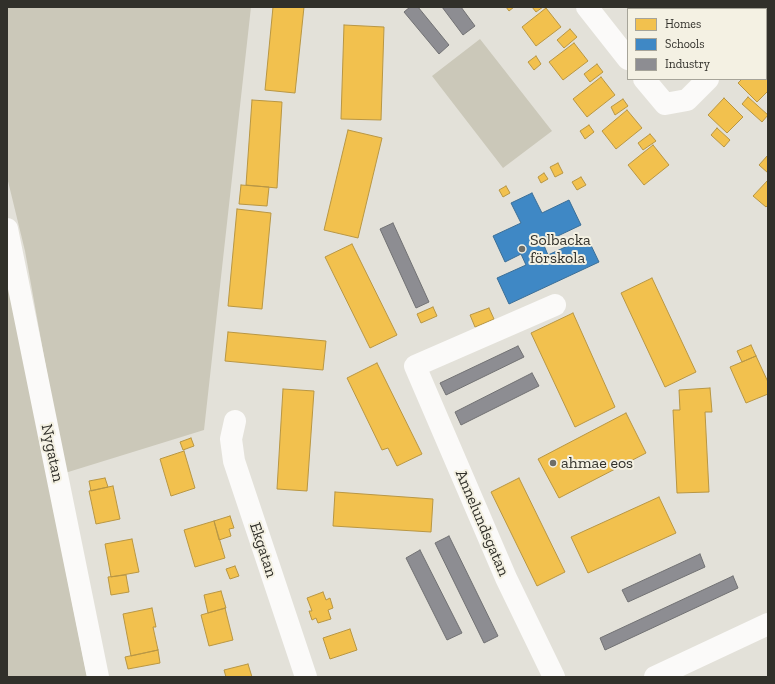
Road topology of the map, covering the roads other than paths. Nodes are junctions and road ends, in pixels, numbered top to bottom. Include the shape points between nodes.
1 (587, 7) edge
2 (627, 58) edge
3 (645, 80) edge
4 (707, 80) edge
5 (7, 229) edge
6 (555, 305) dead end
7 (235, 421) dead end
8 (768, 624) edge
9 (98, 677) edge
10 (306, 677) edge
11 (554, 677) edge
12 (655, 677) edge

1 - 2 street
3 - 4 street via 665,104 687,100
5 - 9 street, Nygatan
6 - 11 street, Annelundsgatan via 415,366 506,578
7 - 10 street, Ekgatan via 231,439 234,461
8 - 12 street

